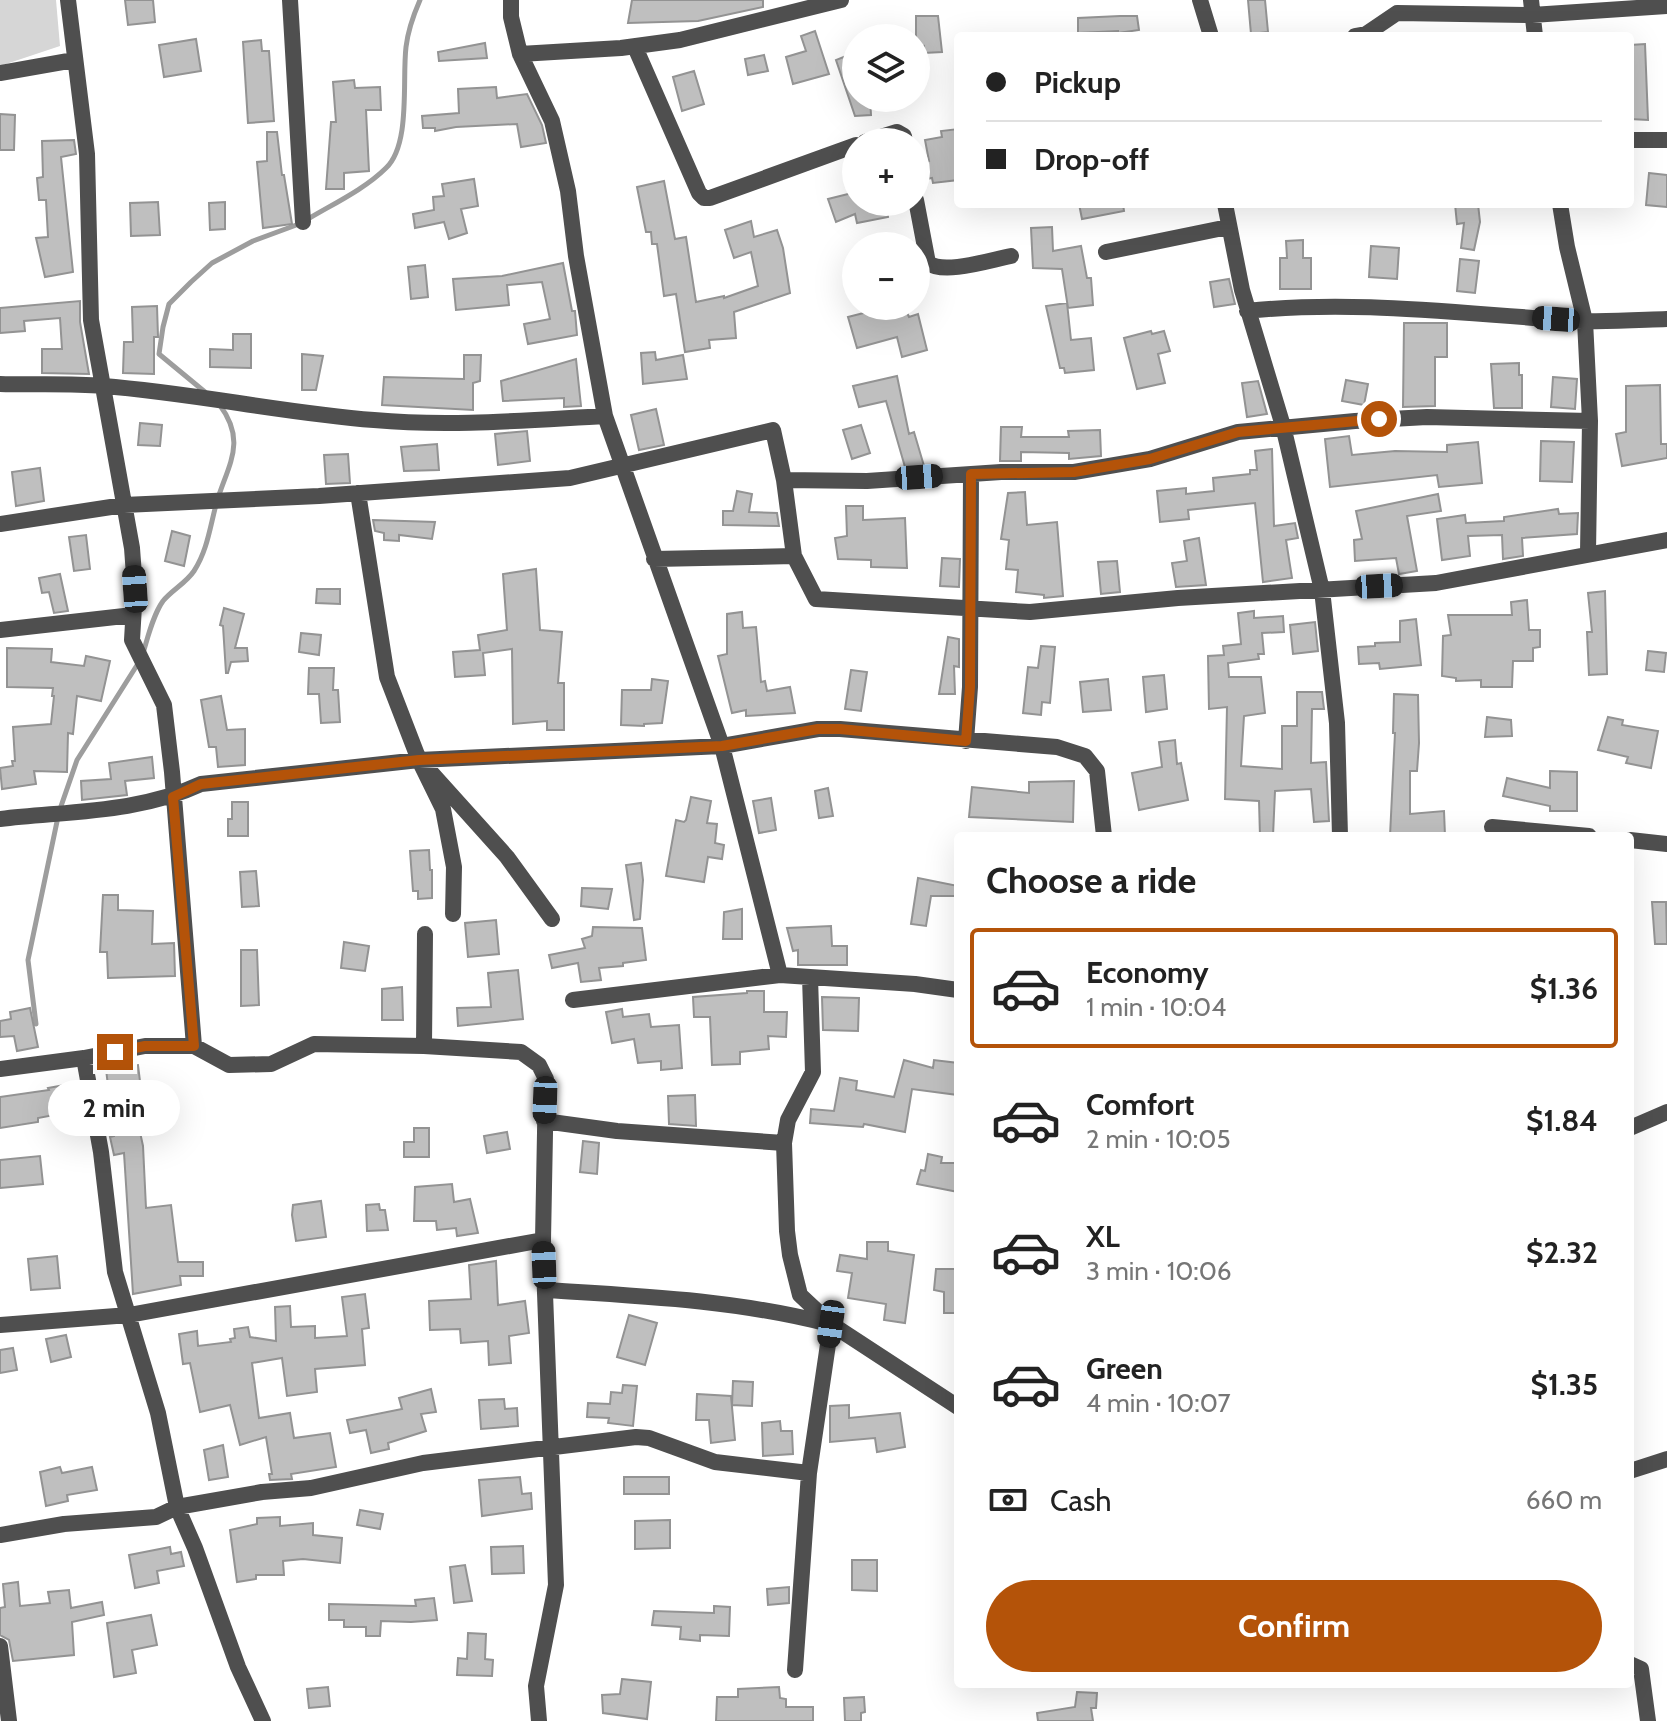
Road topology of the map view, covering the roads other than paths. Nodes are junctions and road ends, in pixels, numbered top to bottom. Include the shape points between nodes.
1 (68, 0) edge
2 (290, 0) edge
3 (511, 0) edge
4 (841, 0) edge
5 (1200, 0) edge
6 (1667, 6) edge
7 (784, 7) edge
8 (1532, 7) edge
9 (1210, 32) edge
10 (1368, 32) edge
11 (1535, 32) edge
12 (635, 47) junction
13 (520, 54) junction
14 (74, 60) junction
15 (0, 73) edge
16 (1634, 140) edge
17 (1667, 140) edge
18 (842, 150) edge
19 (1226, 208) edge
20 (1561, 208) edge
21 (919, 216) edge
22 (303, 222) dead end
23 (1228, 227) junction
24 (1106, 252) dead end
25 (1011, 256) dead end
26 (1247, 311) junction
27 (1667, 319) edge
28 (1585, 321) junction
29 (0, 384) edge
30 (102, 386) junction
31 (605, 416) junction
32 (1590, 421) junction
33 (1283, 426) junction
34 (622, 467) junction
35 (971, 474) junction
36 (784, 480) junction
37 (358, 493) junction
38 (124, 505) junction
39 (0, 524) edge
40 (1667, 540) edge
41 (1588, 553) junction
42 (794, 556) junction
43 (654, 559) junction
44 (1322, 590) junction
45 (970, 609) junction
46 (133, 615) junction
47 (0, 630) edge
48 (966, 741) junction
49 (722, 746) junction
50 (419, 760) junction
51 (173, 797) junction
52 (0, 819) edge
53 (1492, 827) dead end
54 (1104, 832) edge
55 (1340, 832) edge
56 (1546, 832) edge
57 (1634, 840) edge
58 (1667, 844) edge
59 (453, 914) dead end
60 (552, 919) dead end
61 (425, 934) dead end
62 (780, 975) junction
63 (810, 977) junction
64 (954, 989) edge
65 (573, 1000) dead end
66 (194, 1046) junction
67 (424, 1046) junction
68 (84, 1058) junction
69 (0, 1069) edge
70 (1667, 1112) edge
71 (544, 1121) junction
72 (1634, 1126) edge
73 (784, 1143) junction
74 (543, 1240) junction
75 (545, 1290) junction
76 (129, 1315) junction
77 (831, 1324) junction
78 (0, 1325) edge
79 (954, 1404) edge
80 (552, 1448) junction
81 (1667, 1459) edge
82 (1634, 1470) edge
83 (809, 1473) junction
84 (177, 1507) junction
85 (0, 1535) edge
86 (0, 1646) edge
87 (1635, 1666) edge
88 (795, 1670) dead end
89 (9, 1721) edge
90 (263, 1721) edge
91 (539, 1721) edge
92 (1648, 1721) edge

1 - 14 street
2 - 22 street
3 - 13 street
4 - 7 street
5 - 9 street
6 - 8 street
7 - 12 street via 680,40
8 - 10 street via 1397,13
8 - 11 street
12 - 13 street
12 - 18 street via 704,198
13 - 31 street via 552,121
14 - 15 street
14 - 30 street via 87,154 91,320
16 - 17 street
19 - 23 street
20 - 28 street
21 - 25 street via 928,263 935,268
23 - 24 street
23 - 26 street
26 - 28 street via 1301,305 1380,307
26 - 33 street
27 - 28 street
28 - 32 street
29 - 30 street
30 - 31 street via 376,421 438,424
30 - 38 street
31 - 34 street
32 - 33 street via 1427,417
32 - 41 street
33 - 35 street via 1074,472
33 - 44 street
34 - 36 street via 773,430
34 - 37 street via 570,478
34 - 43 street
35 - 36 street
35 - 45 street
36 - 42 street
37 - 38 street
37 - 50 street via 387,677
38 - 39 street
38 - 46 street via 132,548
40 - 41 street
41 - 44 street via 1436,583
42 - 43 street
42 - 45 street via 816,599
43 - 49 street
44 - 45 street via 1030,612
44 - 55 street via 1337,723
45 - 48 street
46 - 47 street
46 - 51 street via 132,640 164,705
48 - 49 street via 818,729
48 - 54 street via 1057,747 1085,756 1097,771
49 - 50 street
49 - 62 street
50 - 51 street via 201,784
50 - 59 street via 443,809 454,867
50 - 60 street via 489,834
51 - 52 street
51 - 66 street
53 - 56 street
57 - 58 street
61 - 67 street
62 - 63 street
62 - 65 street
63 - 64 street
63 - 73 street via 814,1065 788,1120
66 - 67 street via 229,1065 271,1064 314,1044
66 - 68 street via 145,1046
67 - 71 street via 521,1052 539,1065 546,1079
68 - 69 street
68 - 76 street via 115,1272
70 - 72 street
71 - 73 street
71 - 74 street
73 - 77 street via 787,1231 795,1279 800,1295
74 - 75 street
74 - 76 street
75 - 77 street via 706,1300
75 - 80 street
76 - 78 street
76 - 84 street via 158,1413
77 - 79 street
77 - 83 street
80 - 83 street via 649,1438 715,1462
80 - 84 street via 423,1463 311,1488
80 - 91 street via 556,1594 536,1686
81 - 82 street
83 - 88 street
84 - 85 street via 156,1517
84 - 90 street
86 - 89 street
87 - 92 street

